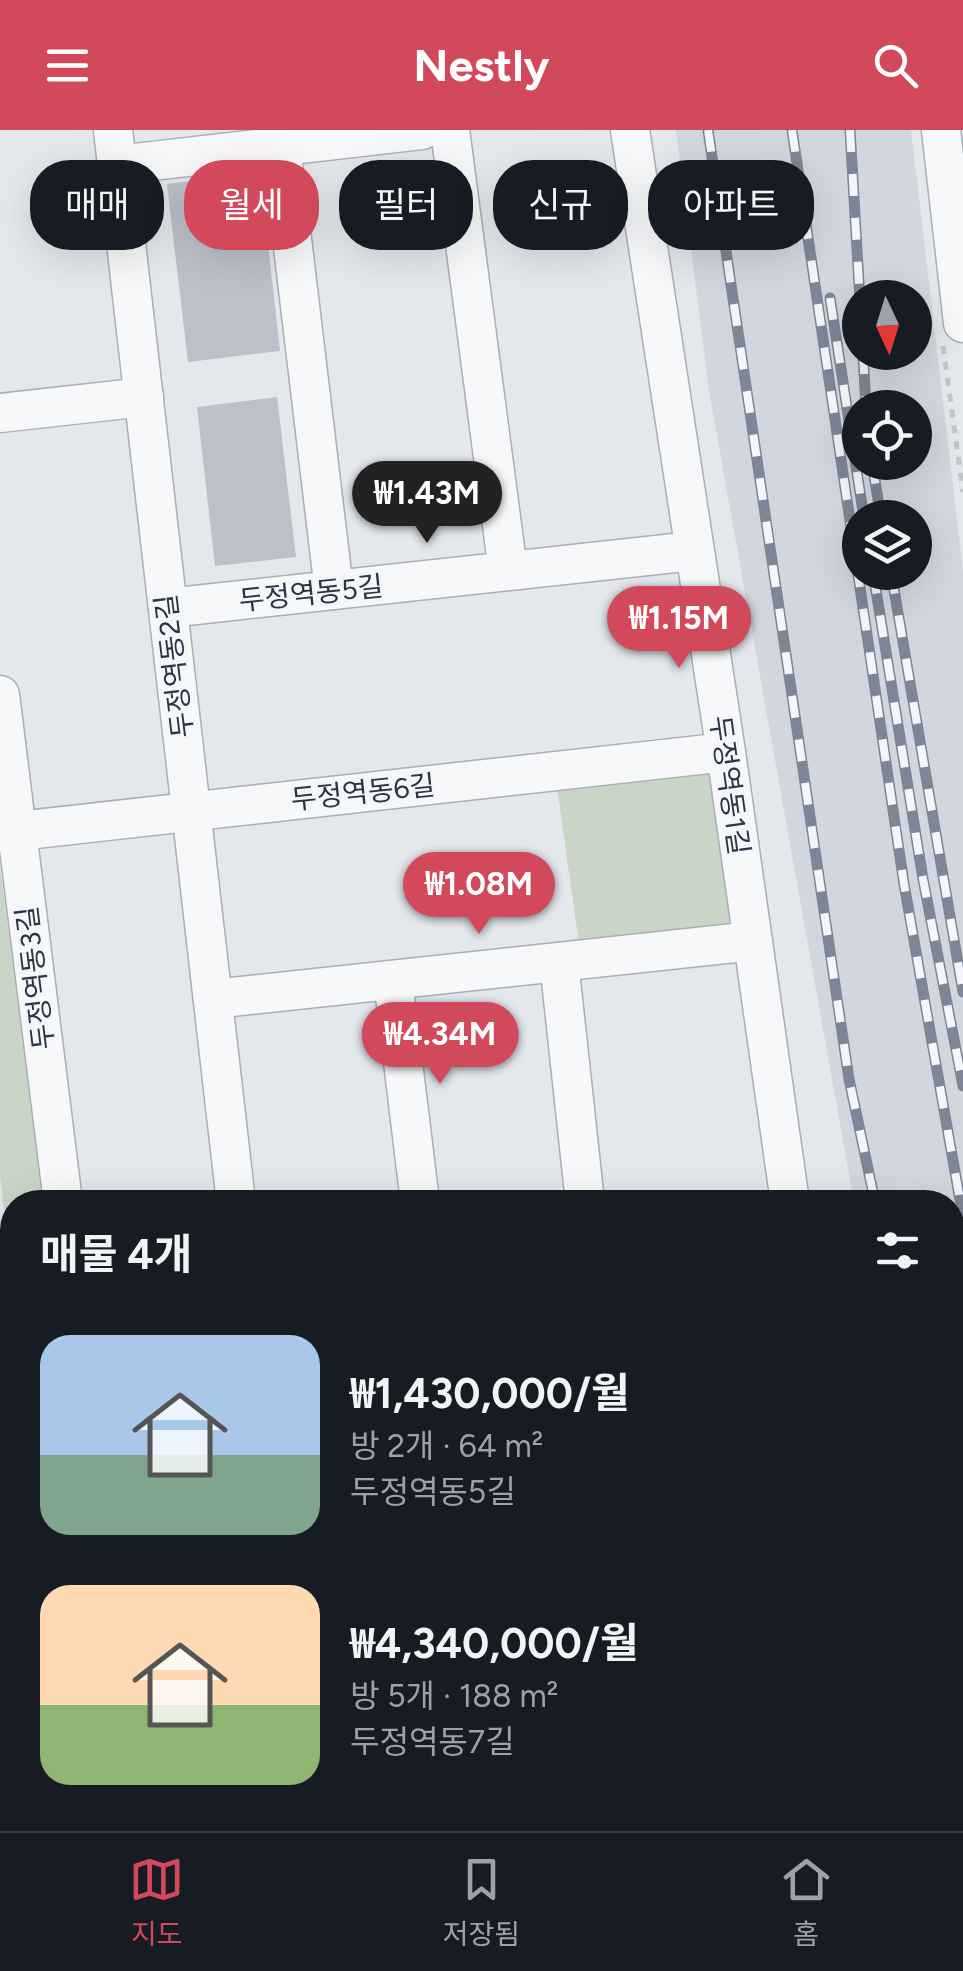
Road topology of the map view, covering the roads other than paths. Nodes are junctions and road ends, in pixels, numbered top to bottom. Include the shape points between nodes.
1 (422, 130) edge
2 (450, 130) edge
3 (630, 130) edge
4 (942, 130) edge
5 (281, 146) junction
6 (115, 147) edge
7 (963, 323) edge
8 (144, 397) junction
9 (0, 413) edge
10 (693, 551) junction
11 (508, 572) junction
12 (334, 590) junction
13 (168, 608) junction
14 (0, 694) edge
15 (726, 752) junction
16 (191, 812) junction
17 (9, 832) edge
18 (753, 941) junction
19 (558, 962) junction
20 (392, 980) junction
21 (213, 1000) junction
22 (61, 1190) edge
23 (235, 1190) edge
24 (418, 1190) edge
25 (584, 1190) edge
26 (788, 1190) edge

1 - 5 street
2 - 11 street
3 - 10 street, 두정역동1길
4 - 7 street
5 - 6 street
5 - 12 street
6 - 8 street, 두정역동2길
8 - 9 street
8 - 13 street, 두정역동2길
10 - 11 street, 두정역동5길
10 - 15 street, 두정역동1길
11 - 12 street, 두정역동5길
12 - 13 street, 두정역동5길
13 - 16 street, 두정역동2길
14 - 17 street, 두정역동3길
15 - 16 street, 두정역동6길
15 - 18 street, 두정역동1길
16 - 17 street, 두정역동6길
16 - 21 street, 두정역동2길
17 - 22 street, 두정역동3길
18 - 19 street
18 - 26 street, 두정역동1길
19 - 20 street
19 - 25 street
20 - 21 street
20 - 24 street
21 - 23 street, 두정역동2길

